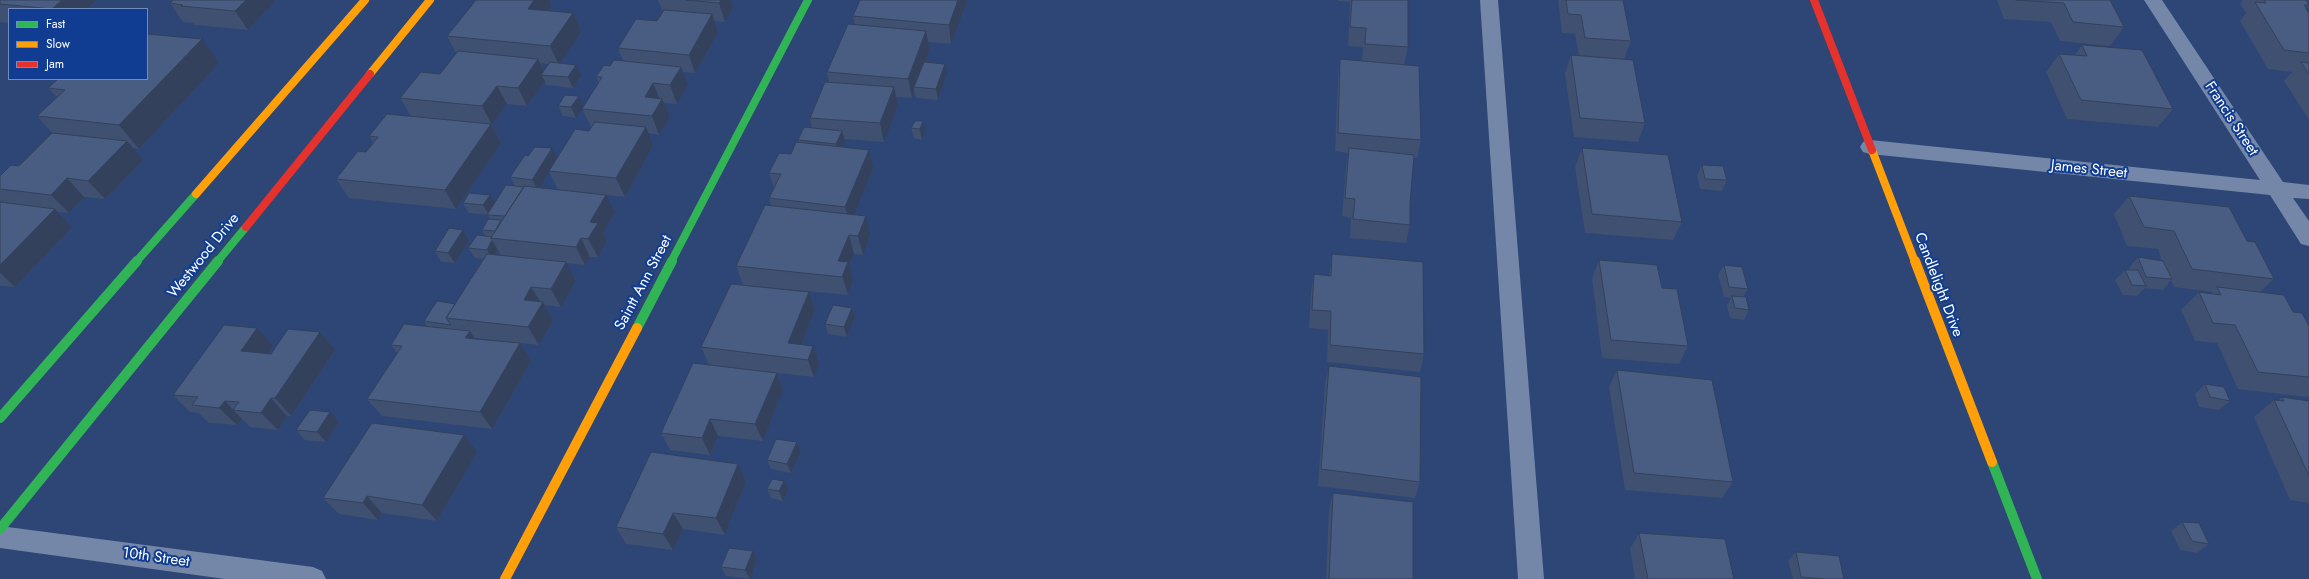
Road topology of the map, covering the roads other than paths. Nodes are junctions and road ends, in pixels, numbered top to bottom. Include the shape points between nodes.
1 (365, 0) edge
2 (430, 0) edge
3 (808, 0) edge
4 (1489, 0) edge
5 (1814, 0) edge
6 (2153, 0) edge
7 (1870, 147) junction
8 (2277, 189) junction
9 (2309, 192) edge
10 (2309, 238) edge
11 (0, 418) edge
12 (0, 529) edge
13 (0, 537) edge
14 (313, 579) edge
15 (505, 579) edge
16 (1531, 579) edge
17 (2037, 579) edge

1 - 11 street
2 - 12 street, Westwood Drive
3 - 15 street, Saintt Ann Street
4 - 16 street
5 - 7 street, Candlelight Drive
6 - 8 street, Francis Street
7 - 8 street, James Street
7 - 17 street, Candlelight Drive
8 - 9 street, James Street
8 - 10 street, Francis Street
13 - 14 street, 10th Street

